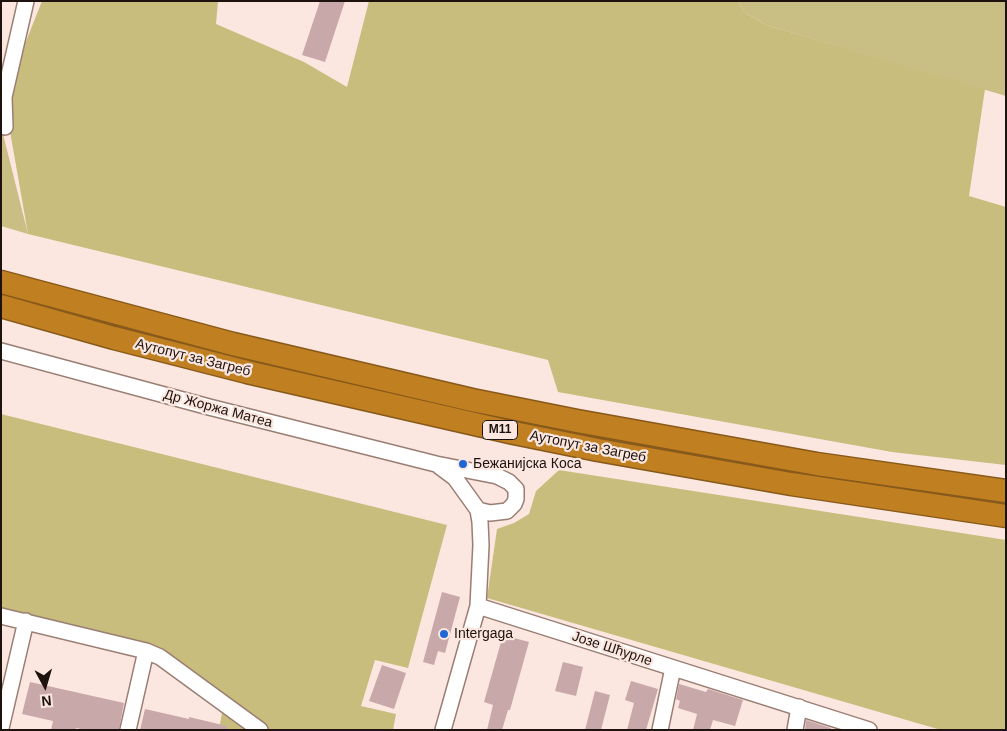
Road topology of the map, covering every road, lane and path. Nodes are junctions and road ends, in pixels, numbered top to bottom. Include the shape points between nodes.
1 (26, 1) edge
2 (3, 96) edge
3 (5, 127) dead end
4 (1, 282) edge
5 (1, 306) edge
6 (1, 351) edge
7 (436, 464) junction
8 (1006, 491) edge
9 (478, 510) junction
10 (1006, 516) edge
11 (478, 606) junction
12 (1, 616) edge
13 (26, 621) junction
14 (146, 651) junction
15 (673, 668) junction
16 (799, 707) junction
17 (844, 726) edge
18 (1, 728) edge
19 (128, 730) edge
20 (260, 730) edge
21 (443, 730) edge
22 (660, 730) edge
23 (795, 730) edge
24 (869, 730) edge

1 - 2 street
2 - 3 street
4 - 8 highway, Аутопут за Загреб / M11 via 233,344 491,404 817,464
5 - 10 highway, Аутопут за Загреб / M11 via 247,372 514,433 791,484
6 - 7 street, Др Жоржа Матеа
7 - 9 street via 455,478
7 - 9 street, Др Жоржа Матеа via 497,476 516,489 514,504 507,511
9 - 11 street via 481,545
11 - 15 street, Јозе Шћурле
11 - 21 street
12 - 13 street
13 - 14 street
13 - 18 street
14 - 19 street
14 - 20 street via 160,657
15 - 16 street, Јозе Шћурле
15 - 22 street
16 - 17 street, Јозе Шћурле
16 - 23 street
17 - 24 street, Јозе Шћурле

